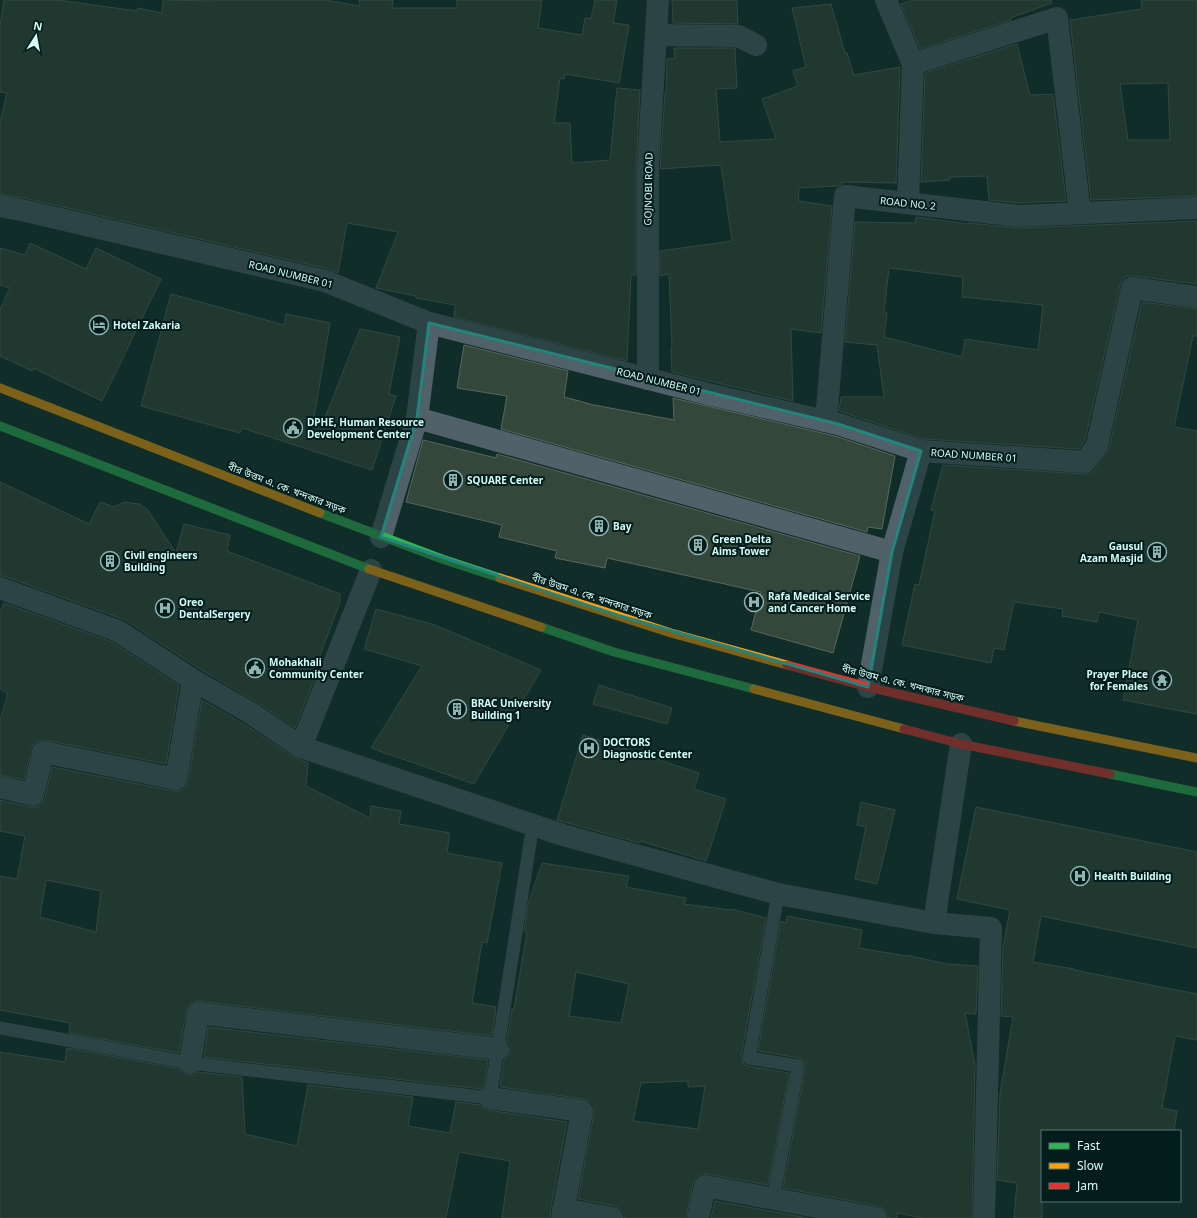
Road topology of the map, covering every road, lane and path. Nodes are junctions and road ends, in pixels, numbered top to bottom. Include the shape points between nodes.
1 (658, 0) edge
2 (886, 0) edge
3 (656, 35) junction
4 (756, 45) dead end
5 (913, 64) junction
6 (908, 202) junction
7 (0, 206) edge
8 (1197, 208) edge
9 (1080, 213) junction
10 (1197, 297) edge
11 (429, 323) junction
12 (648, 379) junction
13 (0, 388) edge
14 (418, 418) junction
15 (826, 421) junction
16 (0, 426) edge
17 (921, 451) junction
18 (381, 537) junction
19 (892, 552) junction
20 (371, 570) junction
21 (0, 588) edge
22 (193, 680) junction
23 (868, 687) junction
24 (961, 744) junction
25 (301, 747) junction
26 (1197, 758) edge
27 (0, 787) edge
28 (1197, 792) edge
29 (533, 824) junction
30 (778, 894) junction
31 (934, 923) junction
32 (0, 1028) edge
33 (498, 1049) junction
34 (190, 1063) junction
35 (490, 1098) junction
36 (773, 1199) junction
37 (562, 1214) edge
38 (612, 1218) edge
39 (698, 1218) edge
40 (876, 1218) edge
41 (984, 1218) edge

1 - 3 street, GOJNOBI ROAD
2 - 5 street
3 - 4 street via 738,36
3 - 12 street, GOJNOBI ROAD via 648,166
5 - 6 street
5 - 9 street via 1057,18
6 - 9 street, ROAD NO. 2 via 1019,216
6 - 15 street, ROAD NO. 2 via 845,196
7 - 11 street, ROAD NUMBER 01 via 325,281
8 - 9 street, ROAD NO. 2
10 - 17 street, ROAD NUMBER 01 via 1132,288 1097,446 1084,462
11 - 12 street, ROAD NUMBER 01
11 - 14 street
12 - 15 street, ROAD NUMBER 01
13 - 18 main road, বীর উত্তম এ. কে. খন্দকার সড়ক
14 - 18 street
14 - 19 street
15 - 17 street, ROAD NUMBER 01
16 - 20 main road
17 - 19 street
18 - 23 main road, বীর উত্তম এ. কে. খন্দকার সড়ক via 671,633
19 - 23 street
20 - 24 main road via 614,652
20 - 25 street
21 - 22 street via 118,631
22 - 25 street via 249,712
22 - 27 street via 176,779 43,752 33,795
23 - 26 main road, বীর উত্তম এ. কে. খন্দকার সড়ক via 1043,728
24 - 28 main road
24 - 31 street
25 - 29 street
29 - 30 street via 563,835
29 - 33 lane
30 - 31 street
30 - 36 lane via 749,1058 798,1066
31 - 41 street via 991,928
32 - 34 lane
33 - 34 street via 198,1013
33 - 35 lane
34 - 35 lane
35 - 37 street via 582,1111
36 - 39 street via 705,1186
36 - 40 street
37 - 38 street

